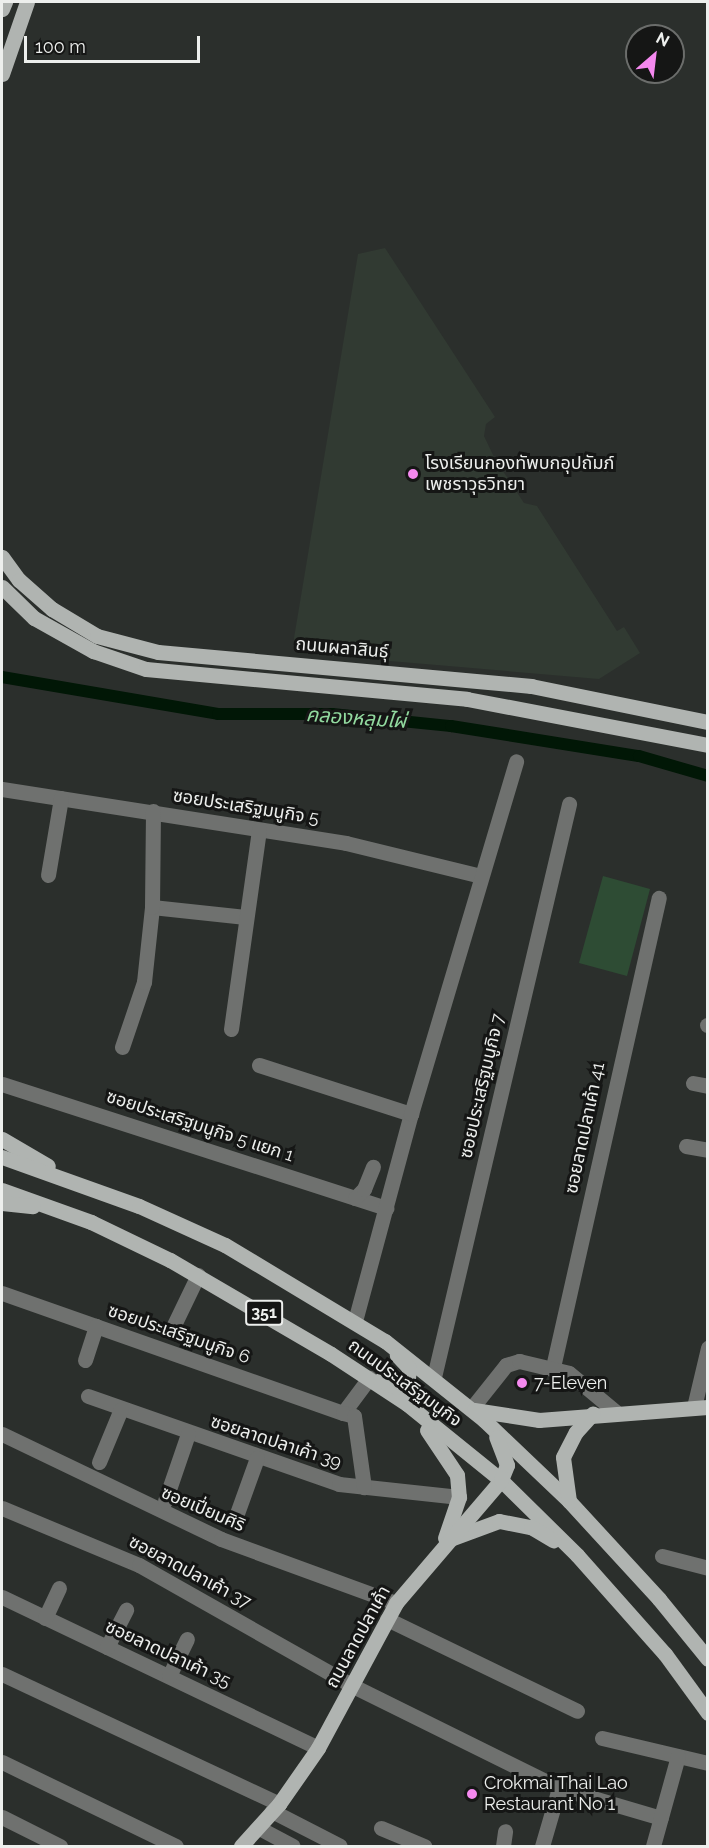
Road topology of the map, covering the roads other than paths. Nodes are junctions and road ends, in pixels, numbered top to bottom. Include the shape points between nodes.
1 (5, 2) edge
2 (27, 2) edge
3 (2, 9) edge
4 (2, 74) edge
5 (2, 557) edge
6 (2, 587) edge
7 (8, 598) edge
8 (708, 722) edge
9 (708, 745) edge
10 (516, 761) dead end
11 (2, 789) edge
12 (61, 798) junction
13 (569, 804) dead end
14 (153, 811) junction
15 (259, 830) junction
16 (48, 875) dead end
17 (481, 876) junction
18 (659, 898) dead end
19 (152, 907) junction
20 (245, 917) junction
21 (231, 1029) dead end
22 (122, 1047) dead end
23 (260, 1065) dead end
24 (2, 1084) edge
25 (411, 1114) junction
26 (2, 1139) edge
27 (686, 1146) dead end
28 (708, 1150) edge
29 (2, 1156) edge
30 (373, 1167) dead end
31 (67, 1179) junction
32 (2, 1190) edge
33 (355, 1198) junction
34 (2, 1203) edge
35 (57, 1208) junction
36 (387, 1208) junction
37 (198, 1275) junction
38 (2, 1293) edge
39 (359, 1324) junction
40 (96, 1326) junction
41 (172, 1329) dead end
42 (708, 1348) edge
43 (331, 1354) junction
44 (85, 1359) dead end
45 (553, 1367) junction
46 (434, 1377) junction
47 (369, 1378) junction
48 (88, 1396) dead end
49 (406, 1404) junction
50 (701, 1407) edge
51 (121, 1409) junction
52 (471, 1409) junction
53 (616, 1412) junction
54 (343, 1413) junction
55 (593, 1413) junction
56 (484, 1420) junction
57 (2, 1434) edge
58 (188, 1434) junction
59 (257, 1458) junction
60 (99, 1462) dead end
61 (501, 1480) junction
62 (364, 1487) junction
63 (459, 1497) junction
64 (165, 1501) dead end
65 (569, 1501) junction
66 (2, 1508) edge
67 (236, 1519) dead end
68 (443, 1544) junction
69 (577, 1555) junction
70 (662, 1556) dead end
71 (708, 1568) edge
72 (59, 1588) dead end
73 (2, 1597) edge
74 (396, 1603) junction
75 (126, 1610) dead end
76 (45, 1617) junction
77 (387, 1619) junction
78 (187, 1639) dead end
79 (107, 1647) junction
80 (708, 1659) edge
81 (2, 1674) edge
82 (169, 1676) junction
83 (353, 1686) junction
84 (577, 1711) dead end
85 (708, 1713) edge
86 (602, 1738) dead end
87 (318, 1748) junction
88 (678, 1756) junction
89 (2, 1762) edge
90 (708, 1763) edge
91 (559, 1788) junction
92 (275, 1808) junction
93 (2, 1817) edge
94 (661, 1818) junction
95 (259, 1828) junction
96 (381, 1828) dead end
97 (60, 1846) edge
98 (176, 1846) edge
99 (241, 1846) edge
100 (293, 1846) edge
101 (340, 1846) edge
102 (424, 1846) edge
103 (542, 1846) edge
104 (653, 1846) edge

1 - 3 main road
2 - 4 main road
5 - 8 main road, ถนนผลาสินธุ์ via 19,580 61,614 97,636 158,652 531,686
6 - 7 main road
7 - 9 main road via 34,618 93,651 146,669 467,699
10 - 17 street
11 - 12 street, ซอยประเสริฐมนูกิจ 5
12 - 14 street, ซอยประเสริฐมนูกิจ 5
12 - 16 street
13 - 46 street, ซอยประเสริฐมนูกิจ 7
14 - 15 street, ซอยประเสริฐมนูกิจ 5
14 - 19 street
15 - 17 street, ซอยประเสริฐมนูกิจ 5 via 346,843
15 - 20 street
17 - 25 street
18 - 45 street, ซอยลาดปลาเค้า 41
19 - 20 street
19 - 22 street via 144,982
20 - 21 street
23 - 25 street
24 - 33 street, ซอยประเสริฐมนูกิจ 5 แยก 1
25 - 36 street
26 - 31 main road
27 - 28 street
29 - 31 main road, ถนนประเสริฐมนูกิจ / 351
30 - 33 street via 364,1190
31 - 39 main road, ถนนประเสริฐมนูกิจ / 351 via 225,1245
32 - 35 main road, ถนนประเสริฐมนูกิจ / 351
33 - 36 street, ซอยประเสริฐมนูกิจ 5 แยก 1
34 - 35 main road
35 - 37 main road, ถนนประเสริฐมนูกิจ / 351
36 - 39 street
37 - 41 street
37 - 43 main road, ถนนประเสริฐมนูกิจ / 351
38 - 40 street, ซอยประเสริฐมนูกิจ 6
39 - 43 main road via 407,1364 409,1373 402,1384 390,1385
39 - 46 main road, ถนนประเสริฐมนูกิจ / 351
40 - 44 street
40 - 54 street, ซอยประเสริฐมนูกิจ 6
42 - 50 street
43 - 47 main road, ถนนประเสริฐมนูกิจ / 351
45 - 52 street via 512,1362
45 - 53 street via 579,1380
46 - 52 main road, ถนนประเสริฐมนูกิจ / 351
47 - 49 main road, ถนนประเสริฐมนูกิจ / 351
47 - 54 street
48 - 51 street, ซอยลาดปลาเค้า 39
49 - 61 main road, ถนนประเสริฐมนูกิจ / 351
49 - 63 main road via 450,1461 457,1474
50 - 53 main road
51 - 58 street, ซอยลาดปลาเค้า 39
51 - 60 street
52 - 55 main road via 539,1420
52 - 56 main road, ถนนประเสริฐมนูกิจ / 351
53 - 55 main road
54 - 62 street via 354,1416
55 - 65 main road via 576,1432 563,1457
56 - 61 main road via 506,1454 507,1465
56 - 65 main road, ถนนประเสริฐมนูกิจ / 351
57 - 74 street, ซอยเปี่ยมศิริ via 221,1539
58 - 59 street, ซอยลาดปลาเค้า 39
58 - 64 street
59 - 62 street, ซอยลาดปลาเค้า 39 via 339,1484
59 - 67 street
61 - 68 main road, ถนนลาดปลาเค้า
61 - 69 main road, ถนนประเสริฐมนูกิจ / 351
62 - 63 street, ซอยลาดปลาเค้า 39
63 - 68 main road
65 - 80 main road, ถนนประเสริฐมนูกิจ / 351
66 - 83 street, ซอยลาดปลาเค้า 37 via 139,1565
68 - 69 main road via 479,1525 507,1521 531,1527
68 - 74 main road, ถนนลาดปลาเค้า
69 - 85 main road, ถนนประเสริฐมนูกิจ / 351 via 666,1654
70 - 71 street
72 - 76 street
73 - 76 street, ซอยลาดปลาเค้า 35
74 - 77 main road, ถนนลาดปลาเค้า
75 - 79 street
76 - 79 street, ซอยลาดปลาเค้า 35
77 - 83 main road, ถนนลาดปลาเค้า
77 - 84 street
78 - 82 street
79 - 82 street, ซอยลาดปลาเค้า 35
81 - 92 street
82 - 87 street, ซอยลาดปลาเค้า 35
83 - 87 main road, ถนนลาดปลาเค้า
83 - 91 street, ซอยลาดปลาเค้า 37
86 - 88 street
87 - 92 main road, ถนนลาดปลาเค้า
88 - 90 street
88 - 94 street
89 - 98 street
91 - 94 street, ซอยลาดปลาเค้า 37
91 - 103 street
92 - 95 main road, ถนนลาดปลาเค้า
92 - 101 street
93 - 97 street
94 - 104 street
95 - 99 main road, ถนนลาดปลาเค้า
95 - 100 street
96 - 102 street

